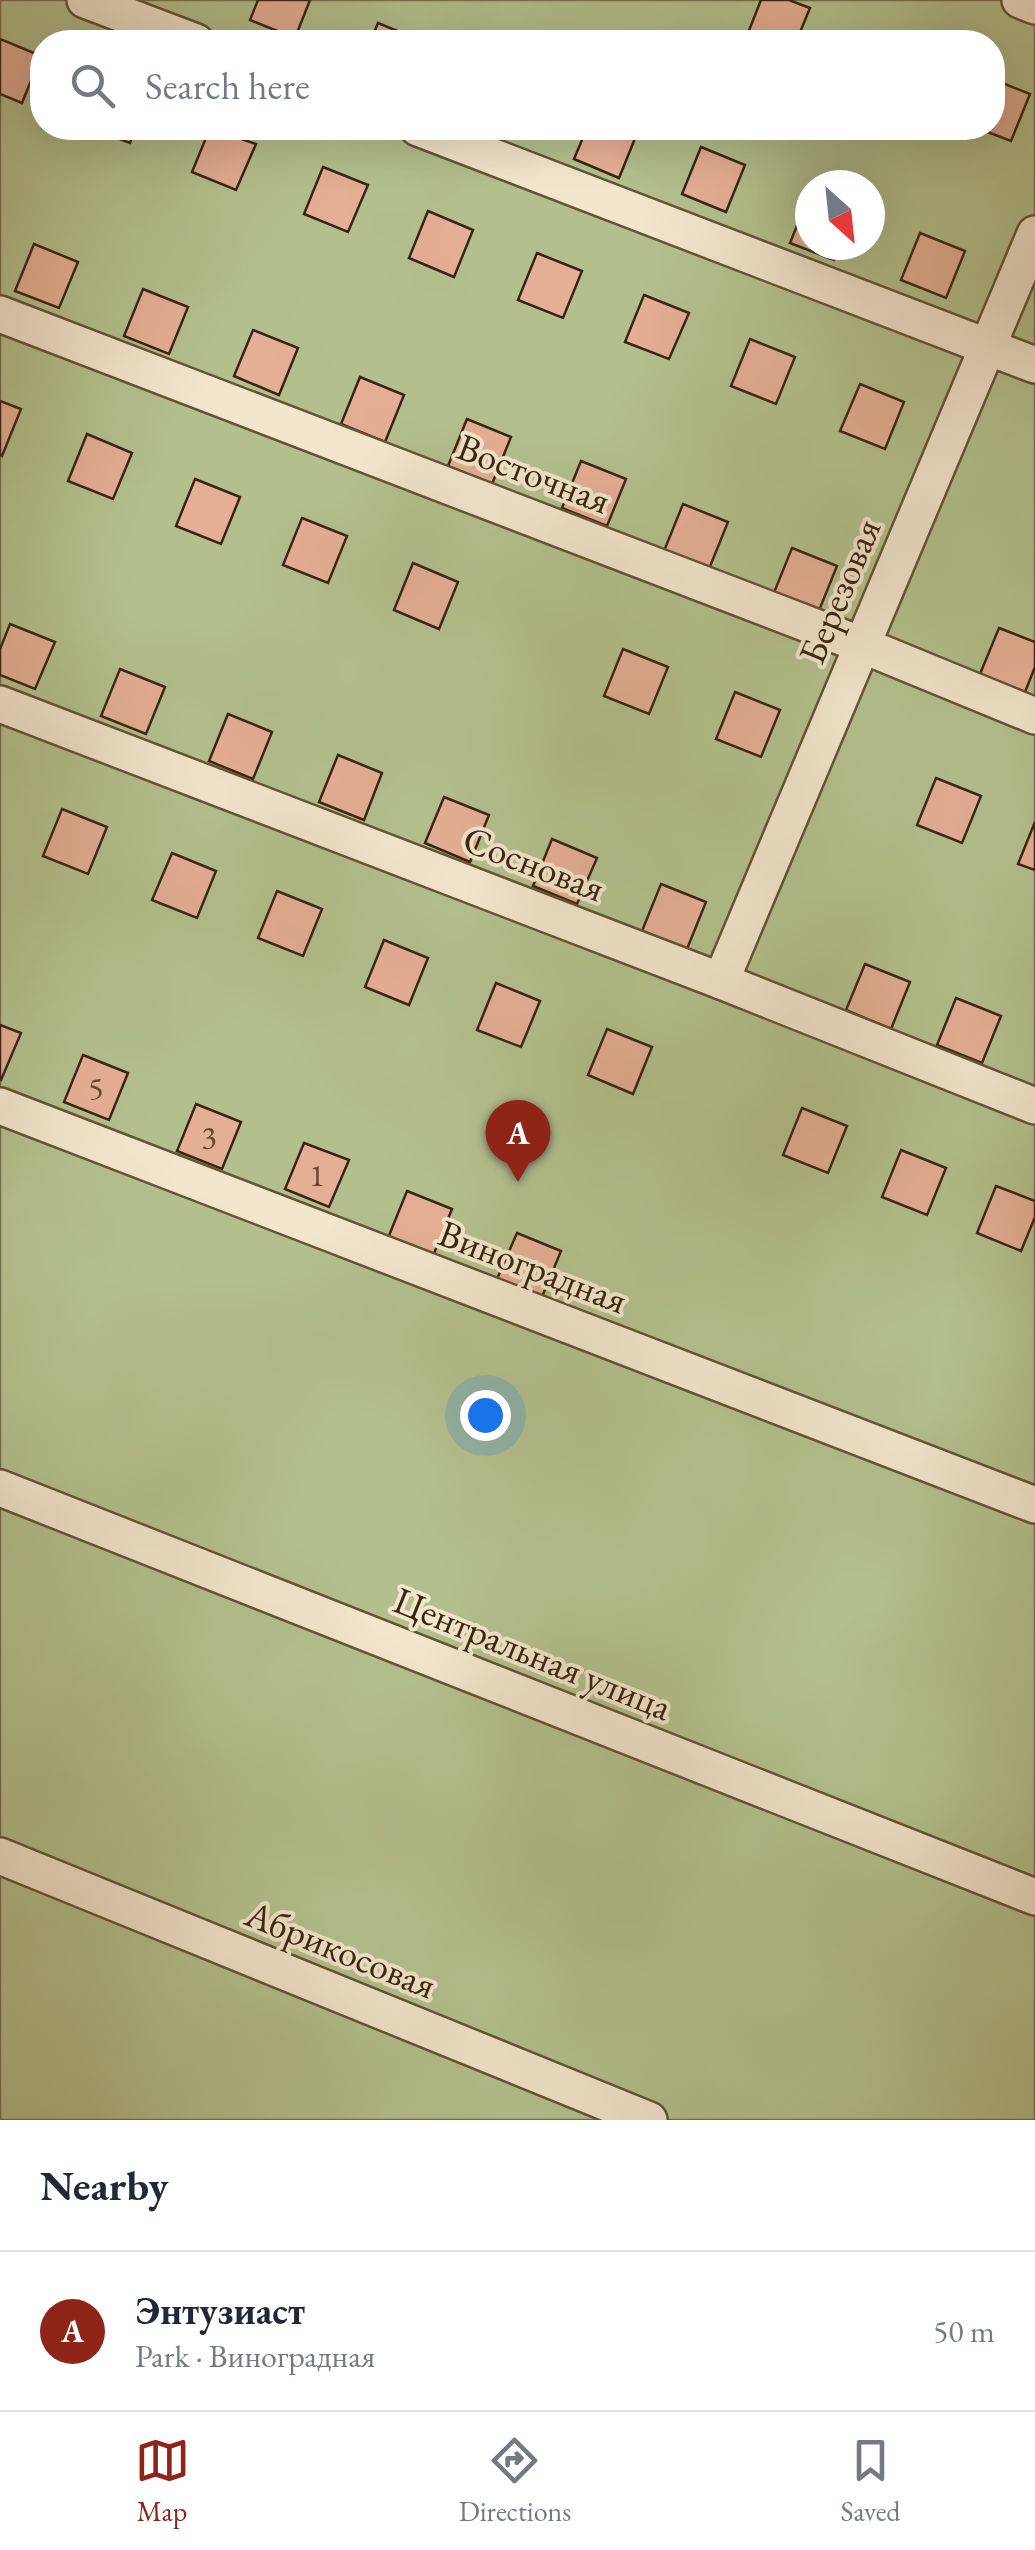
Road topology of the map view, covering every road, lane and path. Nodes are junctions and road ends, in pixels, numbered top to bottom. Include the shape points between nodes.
1 (86, 0) edge
2 (1020, 0) edge
3 (1035, 6) edge
4 (165, 30) edge
5 (449, 140) edge
6 (1035, 234) edge
7 (0, 314) edge
8 (988, 346) junction
9 (1035, 365) edge
10 (862, 645) junction
11 (0, 704) edge
12 (1035, 716) edge
13 (721, 981) junction
14 (0, 1106) edge
15 (1035, 1106) edge
16 (0, 1488) edge
17 (1035, 1505) edge
18 (0, 1856) edge
19 (1035, 1897) edge
20 (649, 2120) edge

1 - 4 street
2 - 3 street
5 - 8 street
6 - 8 street, Березовая
7 - 10 street, Восточная
8 - 9 street
8 - 10 street, Березовая
10 - 12 street, Восточная
10 - 13 street, Березовая
11 - 13 street, Сосновая
13 - 15 street, Сосновая
14 - 17 street, Виноградная
16 - 19 street, Центральная улица
18 - 20 street, Абрикосовая

